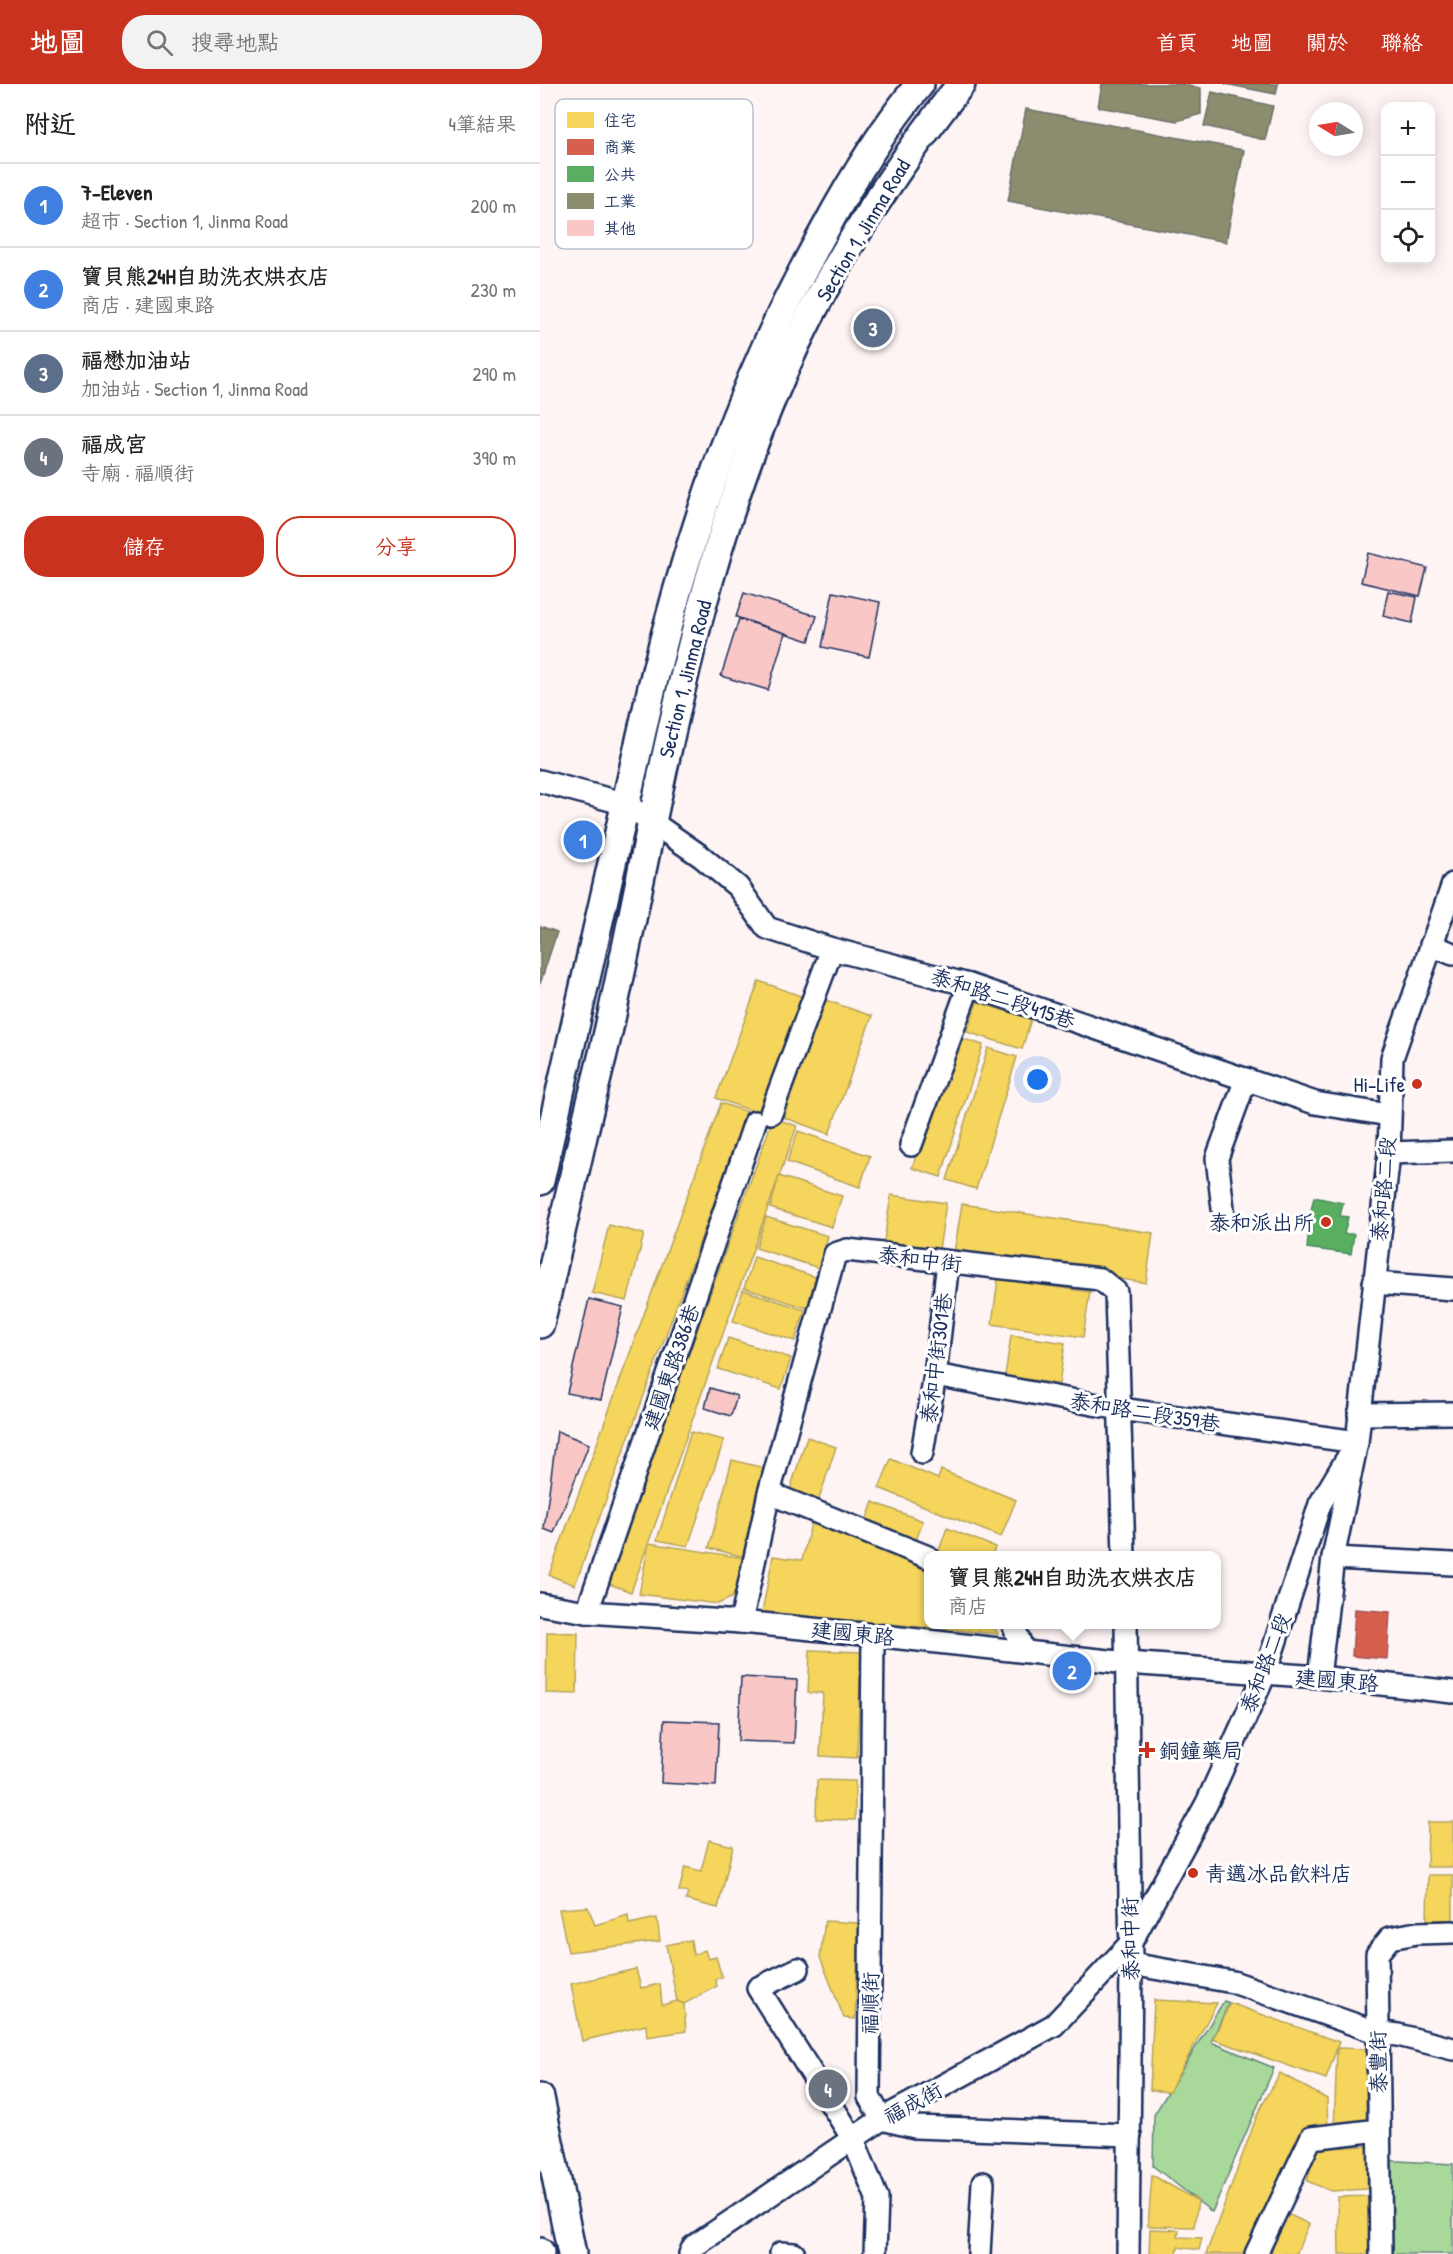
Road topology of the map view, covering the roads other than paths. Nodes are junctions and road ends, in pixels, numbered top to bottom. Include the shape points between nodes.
1 (920, 84) edge
2 (961, 84) edge
3 (540, 781) edge
4 (626, 804) junction
5 (651, 823) junction
6 (1453, 884) edge
7 (1431, 945) junction
8 (832, 949) junction
9 (1453, 954) edge
10 (969, 985) junction
11 (1246, 1079) junction
12 (1389, 1115) junction
13 (911, 1145) dead end
14 (1453, 1151) edge
15 (1389, 1153) junction
16 (540, 1181) edge
17 (1224, 1217) dead end
18 (948, 1262) junction
19 (1374, 1284) junction
20 (1453, 1289) edge
21 (540, 1324) edge
22 (935, 1376) junction
23 (1120, 1409) junction
24 (1453, 1413) edge
25 (1359, 1414) junction
26 (1357, 1442) junction
27 (922, 1453) dead end
28 (769, 1493) junction
29 (1124, 1551) edge
30 (924, 1555) edge
31 (1333, 1558) junction
32 (1453, 1564) edge
33 (540, 1604) edge
34 (587, 1612) junction
35 (741, 1622) junction
36 (1015, 1629) edge
37 (1126, 1629) edge
38 (873, 1635) junction
39 (1023, 1651) junction
40 (1127, 1663) junction
41 (1265, 1674) junction
42 (1319, 1677) junction
43 (1453, 1692) edge
44 (1453, 1932) edge
45 (1130, 1954) junction
46 (798, 1969) dead end
47 (1377, 2032) junction
48 (1453, 2049) edge
49 (540, 2098) edge
50 (882, 2120) junction
51 (1379, 2130) junction
52 (1130, 2135) junction
53 (853, 2139) junction
54 (983, 2183) dead end
55 (572, 2254) edge
56 (690, 2254) edge
57 (875, 2254) edge
58 (979, 2254) edge
59 (1128, 2254) edge
60 (1256, 2254) edge
61 (1381, 2254) edge

1 - 4 main road, Section 1, Jinma Road via 840,201 765,345 736,413 706,495 666,628
2 - 5 main road, Section 1, Jinma Road via 928,126 840,261 797,342 767,411 718,551
3 - 4 street
4 - 5 street, 泰和路二段415巷
4 - 16 main road, Section 1, Jinma Road
5 - 8 street, 泰和路二段415巷 via 702,857 738,888 767,928
5 - 21 main road, Section 1, Jinma Road via 615,1003
6 - 7 street, 泰和路二段
7 - 9 street
7 - 12 street, 泰和路二段 via 1392,1058
8 - 10 street, 泰和路二段415巷
8 - 34 street, 建國東路386巷 via 763,1117
10 - 11 street, 泰和路二段415巷
10 - 13 street
11 - 12 street, 泰和路二段415巷 via 1315,1103
11 - 17 street via 1217,1158
12 - 15 street, 泰和路二段
14 - 15 street
15 - 19 street, 泰和路二段
18 - 22 street, 泰和中街301巷
18 - 23 street, 泰和中街 via 1100,1279 1116,1292
18 - 28 street, 泰和中街 via 847,1250 835,1254
19 - 20 street
19 - 25 street, 泰和路二段
22 - 23 street, 泰和路二段359巷
22 - 27 street, 泰和中街301巷
23 - 26 street, 泰和路二段359巷
23 - 29 street, 泰和中街
24 - 25 street
25 - 26 street, 泰和路二段
26 - 31 street, 泰和路二段
26 - 41 street, 泰和路二段 via 1320,1504
28 - 30 street
28 - 35 street, 泰和中街
31 - 32 street
31 - 42 street, 泰和路二段
33 - 34 street, 建國東路
34 - 35 street, 建國東路
35 - 38 street, 建國東路
36 - 39 street
37 - 40 street, 泰和中街
38 - 39 street, 建國東路
38 - 50 street, 福順街 via 869,2097
39 - 40 street, 建國東路
40 - 41 street, 建國東路
40 - 45 street, 泰和中街
41 - 42 street, 建國東路
41 - 45 street, 泰和路二段 via 1207,1803
42 - 43 street, 建國東路
44 - 47 street, 泰豐街 via 1390,1938 1377,1954
45 - 47 street via 1233,1982
45 - 50 street, 福成街 via 1054,2025
45 - 52 street, 泰和中街
46 - 53 street via 758,1988
47 - 48 street
47 - 51 street, 泰豐街
49 - 55 main road
50 - 52 street via 915,2127
50 - 53 street, 福成街
51 - 60 street via 1311,2138
51 - 61 street, 泰豐街
52 - 59 street, 泰和中街
53 - 56 street, 福成街 via 693,2247
53 - 57 street via 877,2198
54 - 58 street

